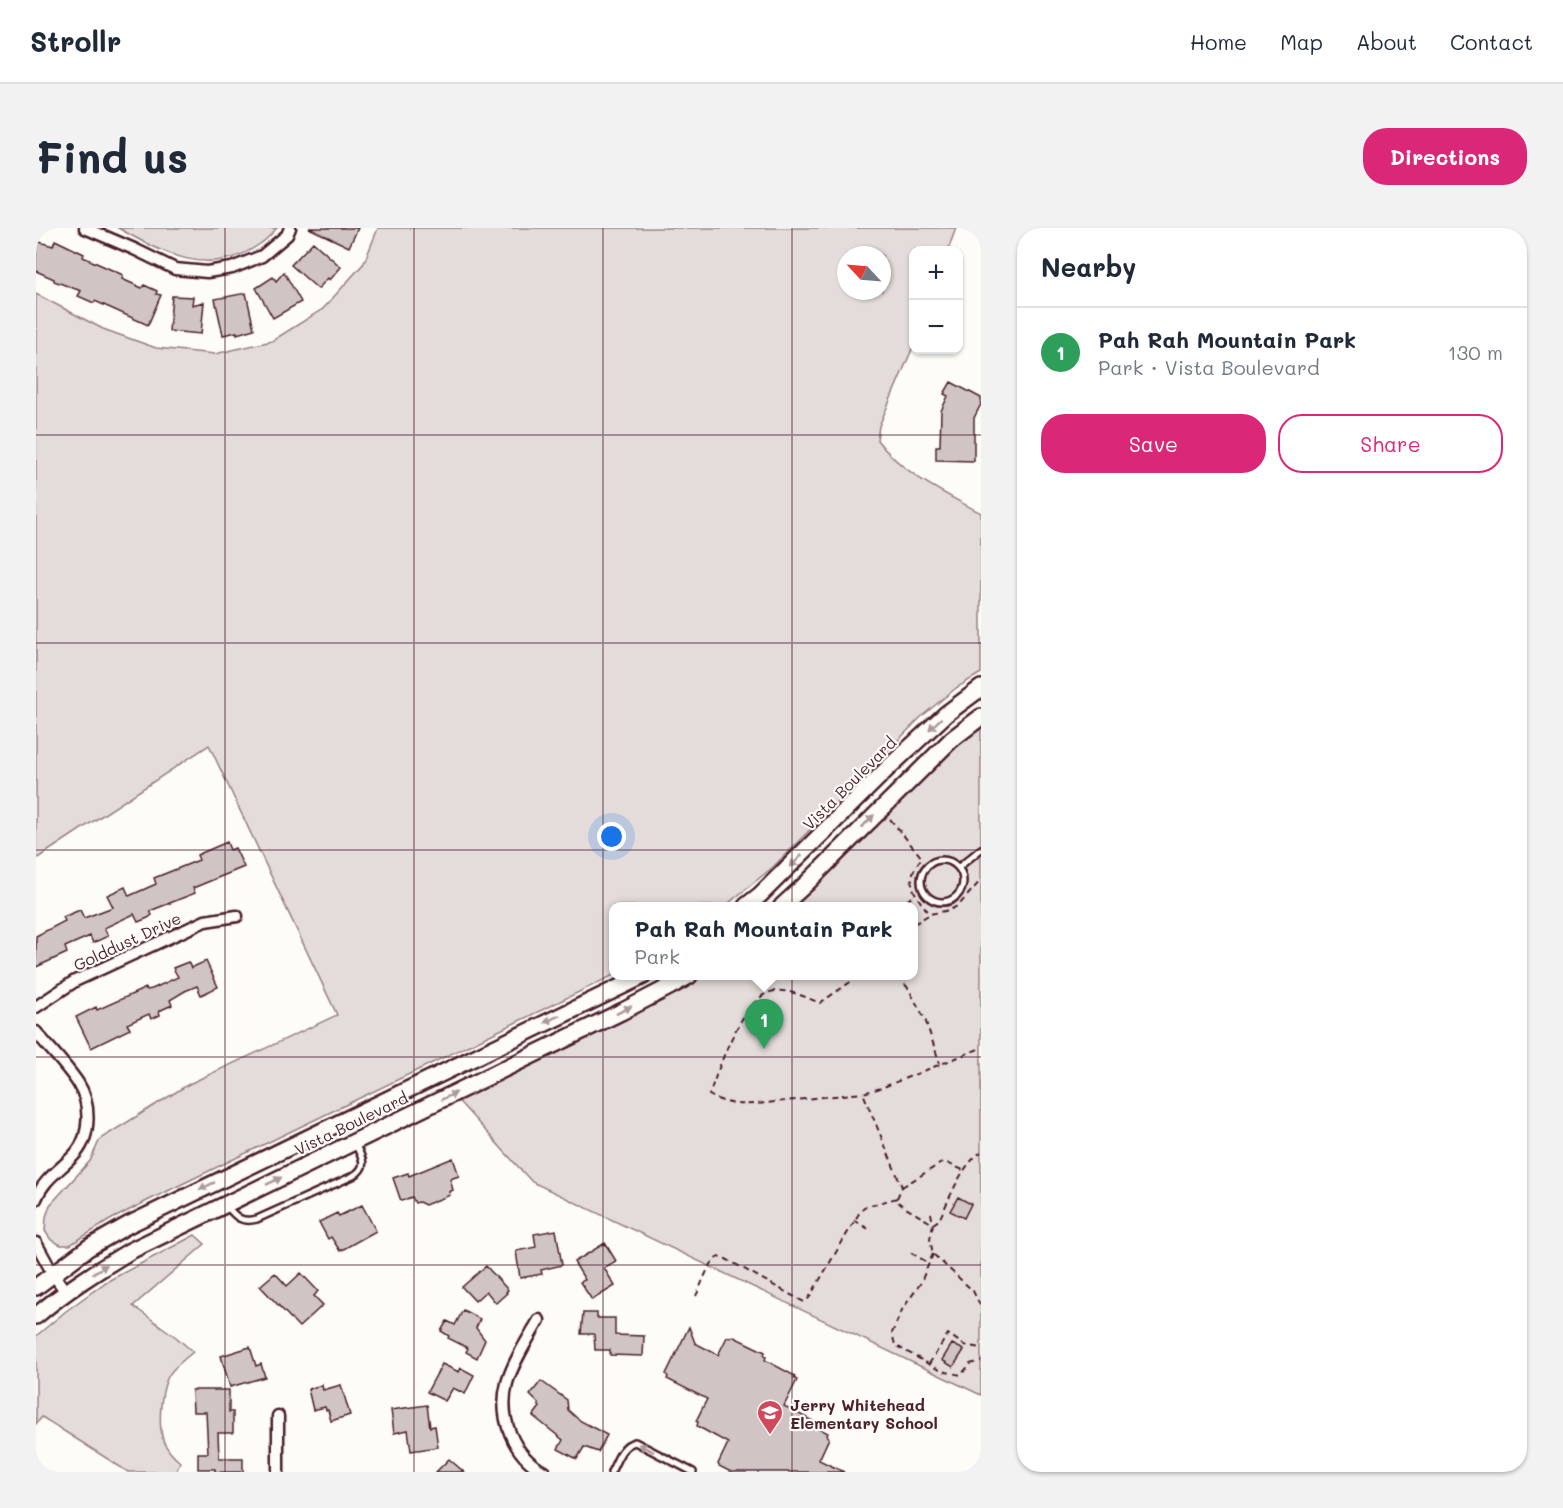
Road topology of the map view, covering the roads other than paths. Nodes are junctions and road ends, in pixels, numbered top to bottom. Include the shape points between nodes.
1 (86, 228) edge
2 (290, 228) edge
3 (981, 688) edge
4 (981, 717) edge
5 (981, 849) edge
6 (959, 867) junction
7 (752, 902) edge
8 (786, 902) edge
9 (237, 916) dead end
10 (633, 980) edge
11 (680, 980) edge
12 (36, 1006) edge
13 (36, 1032) edge
14 (354, 1142) junction
15 (36, 1198) edge
16 (225, 1204) junction
17 (36, 1243) edge
18 (53, 1274) junction
19 (36, 1287) edge
20 (66, 1293) junction
21 (36, 1316) edge
22 (539, 1320) dead end
23 (278, 1416) dead end
24 (278, 1472) edge
25 (544, 1472) edge
26 (611, 1472) edge
27 (693, 1472) edge

1 - 2 street via 176,269 207,272 232,268 262,256
3 -> 7 main road, Vista Boulevard via 946,714 888,768
8 -> 4 main road via 951,740
5 - 6 lane
6 - 6 lane via 941,859 928,864 921,876 922,890 931,900 952,900 964,881
9 - 12 street, Golddust Drive via 205,921 75,981
10 -> 18 main road, Vista Boulevard via 128,1224
14 -> 11 main road, Vista Boulevard
13 - 15 street via 78,1083 87,1113 86,1136 81,1146 42,1186
16 -> 14 main road, Vista Boulevard
14 - 16 lane via 363,1163 353,1176 248,1221 233,1214
20 -> 16 main road, Vista Boulevard via 130,1251
17 - 18 street
18 - 19 main road, Vista Boulevard
18 - 20 street
20 - 21 main road, Vista Boulevard
22 - 25 street via 504,1398 509,1431 516,1445 525,1458
23 - 24 street
27 -> 26 lane via 635,1442 624,1448

